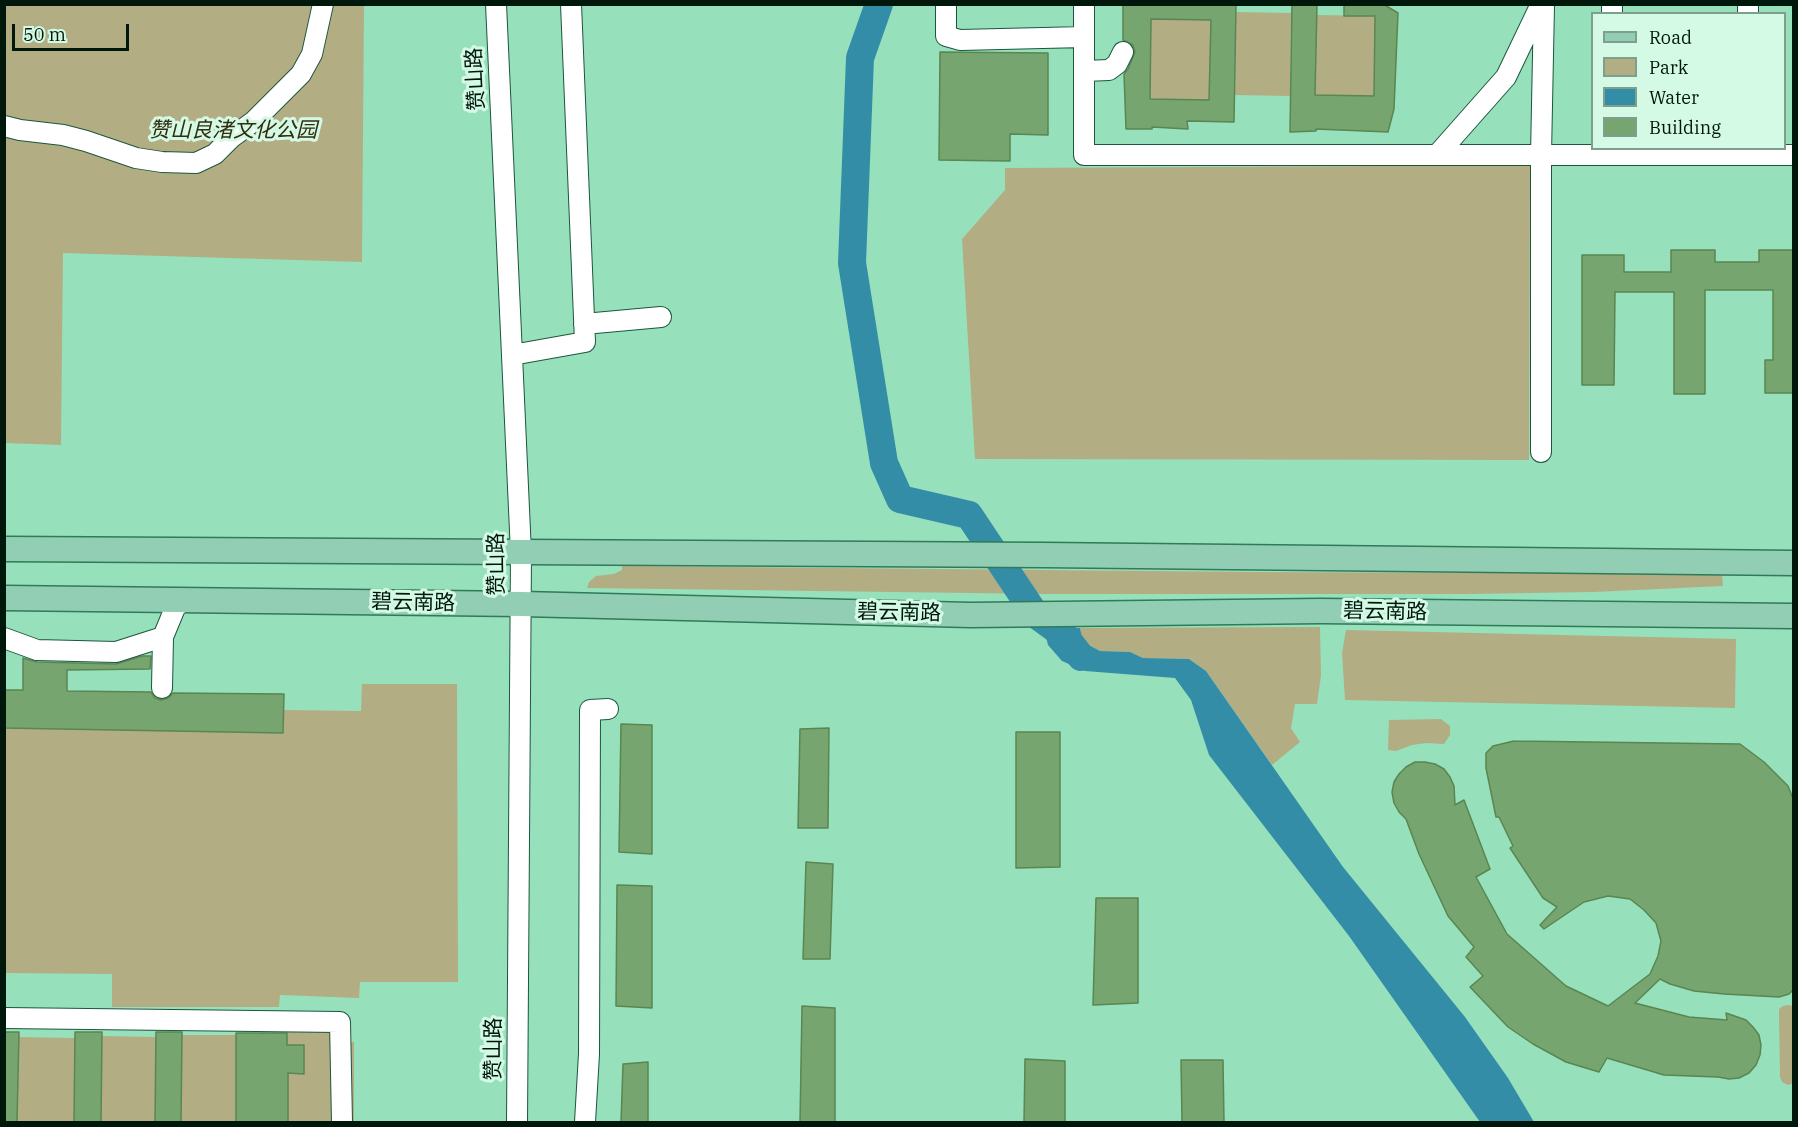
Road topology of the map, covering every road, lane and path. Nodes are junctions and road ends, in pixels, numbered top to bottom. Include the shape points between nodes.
1 (323, 4) edge
2 (496, 4) edge
3 (571, 4) edge
4 (946, 4) edge
5 (1084, 4) edge
6 (1542, 4) edge
7 (1084, 37) junction
8 (1124, 52) dead end
9 (1084, 70) junction
10 (4, 126) edge
11 (1609, 152) edge
12 (1746, 152) edge
13 (1437, 155) junction
14 (1540, 155) junction
15 (1794, 155) edge
16 (661, 317) dead end
17 (584, 324) junction
18 (512, 355) junction
19 (1540, 452) dead end
20 (4, 549) edge
21 (522, 553) junction
22 (1794, 563) edge
23 (4, 598) edge
24 (182, 601) junction
25 (522, 604) junction
26 (1794, 616) edge
27 (163, 637) junction
28 (4, 638) edge
29 (162, 688) dead end
30 (608, 709) dead end
31 (4, 1018) edge
32 (342, 1122) edge
33 (517, 1122) edge
34 (585, 1122) edge

1 - 10 street via 312,54 301,74 254,121 215,154 196,163 136,158 63,135
2 - 18 street, 赞山路
3 - 17 street
4 - 7 street via 946,36 960,40
5 - 7 street
6 - 13 street via 1506,77
6 - 14 street
7 - 9 street
8 - 9 street via 1109,70
9 - 13 street via 1084,155
11 - 12 street
11 - 14 street
12 - 15 street
13 - 14 street
14 - 19 street
16 - 17 street
17 - 18 street via 585,342
18 - 21 street, 赞山路
20 - 21 main road
21 - 22 main road
21 - 25 street, 赞山路
23 - 24 main road, 碧云南路
24 - 25 main road, 碧云南路
24 - 27 street
25 - 26 main road, 碧云南路 via 971,615 1329,611
25 - 33 street, 赞山路
27 - 28 street via 116,652 37,650
27 - 29 street
30 - 34 street via 590,710 589,1054
31 - 32 street via 340,1022

